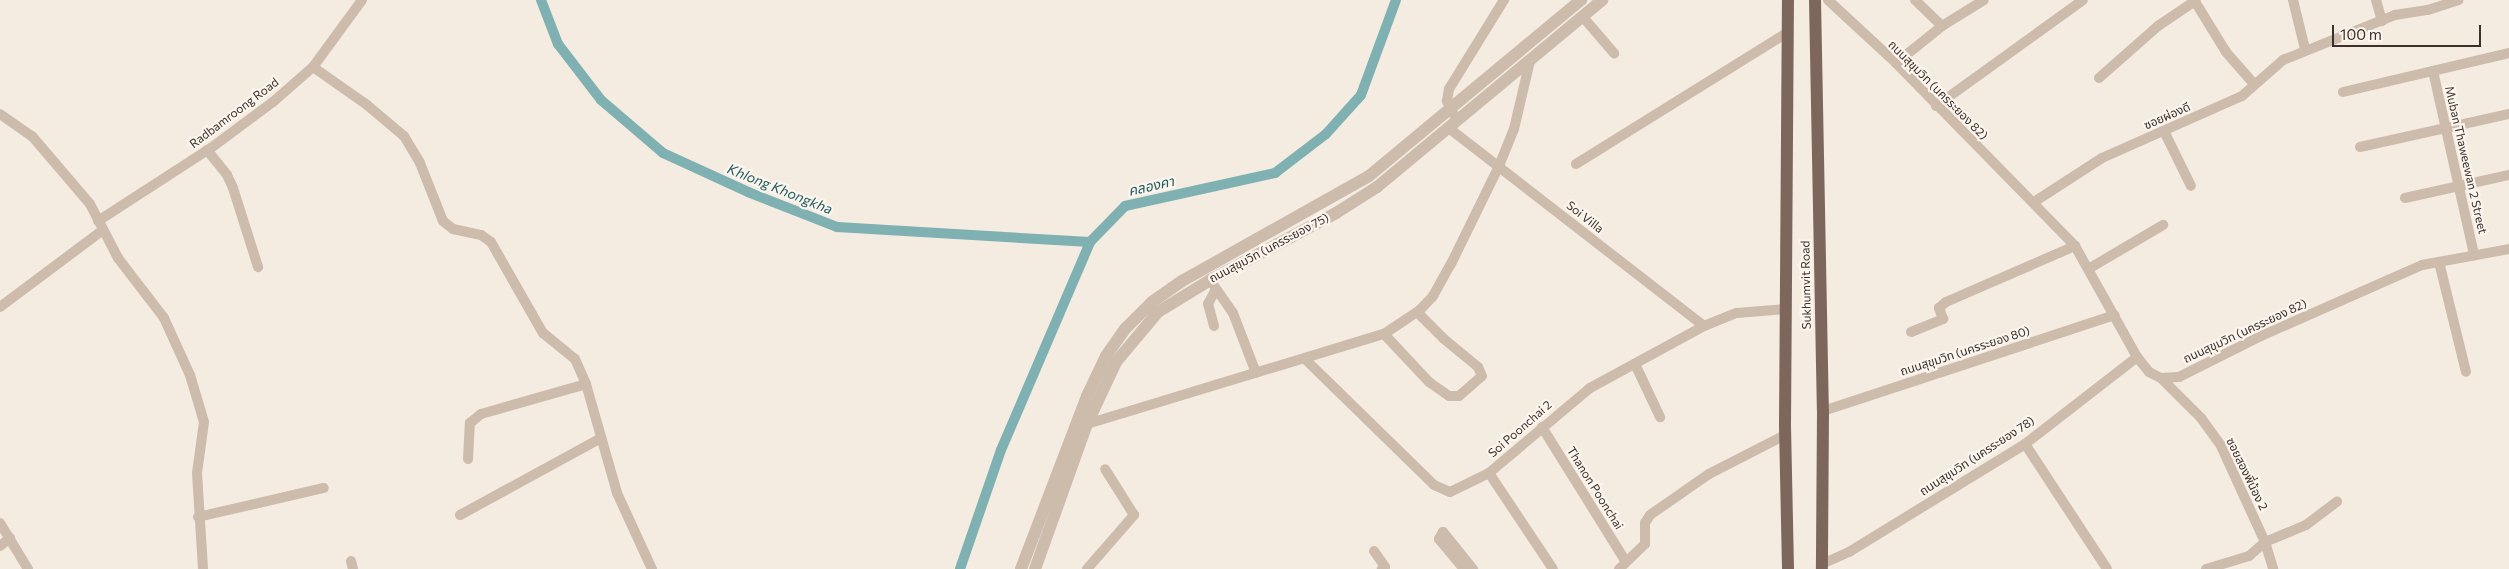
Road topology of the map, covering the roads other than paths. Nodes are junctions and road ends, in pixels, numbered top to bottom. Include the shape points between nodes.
1 (362, 0) edge
2 (1504, 0) edge
3 (1581, 0) edge
4 (1602, 0) edge
5 (1788, 0) edge
6 (1815, 0) edge
7 (1828, 0) edge
8 (1915, 0) edge
9 (1984, 0) edge
10 (2083, 0) edge
11 (2293, 0) edge
12 (2376, 0) edge
13 (2458, 0) edge
14 (2195, 1) edge
15 (1583, 17) junction
16 (2382, 21) junction
17 (1942, 26) junction
18 (1788, 32) junction
19 (2305, 49) junction
20 (2509, 53) edge
21 (1614, 54) dead end
22 (1530, 61) junction
23 (1896, 62) junction
24 (312, 67) junction
25 (2433, 71) junction
26 (2099, 78) dead end
27 (2254, 84) junction
28 (2343, 92) dead end
29 (1936, 106) junction
30 (1451, 110) junction
31 (0, 114) edge
32 (2509, 114) edge
33 (1455, 125) junction
34 (2447, 128) junction
35 (2164, 131) junction
36 (2360, 147) dead end
37 (206, 150) junction
38 (1576, 164) dead end
39 (1499, 166) junction
40 (2509, 175) edge
41 (2191, 186) dead end
42 (2460, 186) junction
43 (2405, 198) dead end
44 (2034, 202) junction
45 (100, 225) junction
46 (2163, 225) dead end
47 (2076, 246) junction
48 (2509, 249) edge
49 (2474, 255) junction
50 (2439, 262) junction
51 (258, 267) dead end
52 (2090, 268) junction
53 (1213, 284) junction
54 (0, 307) edge
55 (1786, 309) junction
56 (1417, 312) junction
57 (2115, 315) junction
58 (1214, 326) dead end
59 (1704, 326) junction
60 (1911, 332) dead end
61 (1384, 334) junction
62 (2137, 357) junction
63 (1305, 359) junction
64 (1635, 364) junction
65 (2466, 372) dead end
66 (1256, 373) junction
67 (2161, 378) junction
68 (586, 384) junction
69 (1823, 411) junction
70 (1660, 417) dead end
71 (1087, 424) junction
72 (1542, 427) junction
73 (1785, 435) junction
74 (601, 438) junction
75 (2024, 444) junction
76 (468, 460) dead end
77 (1105, 469) dead end
78 (1489, 473) junction
79 (324, 488) dead end
80 (2337, 502) dead end
81 (460, 515) dead end
82 (198, 517) junction
83 (0, 523) edge
84 (10, 538) junction
85 (2265, 542) junction
86 (0, 546) edge
87 (1374, 551) dead end
88 (1623, 566) edge
89 (1822, 566) edge
90 (28, 569) edge
91 (203, 569) edge
92 (652, 569) edge
93 (1021, 569) edge
94 (1035, 569) edge
95 (1087, 569) edge
96 (1382, 569) edge
97 (1464, 569) edge
98 (1473, 569) edge
99 (1553, 569) edge
100 (1788, 569) edge
101 (2107, 569) edge
102 (2206, 569) edge
103 (2273, 569) edge

1 - 24 street, Radbamroong Road
2 - 30 street via 1450,89 1447,101
3 - 30 street, ถนนสุขุมวิท (นครระยอง 75)
4 - 15 street, ถนนสุขุมวิท (นครระยอง 75)
5 - 18 main road, Sukhumvit Road
6 - 69 main road, Sukhumvit Road
7 - 23 street, ถนนสุขุมวิท (นครระยอง 82)
8 - 17 street
9 - 17 street
10 - 29 street
11 - 19 street
12 - 16 street
13 - 16 street, ซอยผ่องดี via 2428,10 2402,12
14 - 26 street via 2150,32
14 - 27 street via 2226,52
15 - 21 street
15 - 22 street, ถนนสุขุมวิท (นครระยอง 75)
16 - 19 street, ซอยผ่องดี
17 - 23 street
18 - 38 street
18 - 55 main road, Sukhumvit Road
19 - 27 street, ซอยผ่องดี via 2273,66
20 - 25 street
22 - 33 street, ถนนสุขุมวิท (นครระยอง 75)
22 - 39 street via 1514,129
23 - 29 street, ถนนสุขุมวิท (นครระยอง 82)
24 - 37 street, Radbamroong Road via 273,102
24 - 68 street via 367,105 404,136 420,163 443,221 453,229 482,235 491,242 543,333 569,352
25 - 28 street
25 - 34 street, Muban Thaweewan 2 Street
27 - 35 street, ซอยผ่องดี via 2242,96
29 - 44 street, ถนนสุขุมวิท (นครระยอง 82)
30 - 33 street, Soi Villa
30 - 93 street, ถนนสุขุมวิท (นครระยอง 75) via 1369,176 1182,281 1152,302 1125,330 1106,356 1087,396
31 - 45 street via 32,136 90,204
32 - 34 street
33 - 39 street, Soi Villa
33 - 53 street, ถนนสุขุมวิท (นครระยอง 75) via 1352,202
34 - 36 street
34 - 42 street, Muban Thaweewan 2 Street
35 - 41 street
35 - 44 street, ซอยผ่องดี via 2102,158
37 - 45 street, Radbamroong Road
37 - 51 street via 233,188
39 - 56 street via 1451,264 1433,296
39 - 59 street, Soi Villa
40 - 42 street
42 - 43 street
42 - 49 street, Muban Thaweewan 2 Street
44 - 47 street, ถนนสุขุมวิท (นครระยอง 82)
45 - 54 street, Radbamroong Road
45 - 82 street via 118,258 164,318 190,375 204,422 197,473
46 - 52 street
47 - 52 street, ถนนสุขุมวิท (นครระยอง 82)
47 - 60 street via 1946,302 1939,308 1943,319
48 - 49 street, ถนนสุขุมวิท (นครระยอง 82)
49 - 50 street, ถนนสุขุมวิท (นครระยอง 82)
50 - 65 street
50 - 67 street, ถนนสุขุมวิท (นครระยอง 82) via 2422,265 2179,376
52 - 57 street, ถนนสุขุมวิท (นครระยอง 82)
53 - 58 street via 1208,304
53 - 66 street via 1233,313
53 - 71 street, ถนนสุขุมวิท (นครระยอง 75) via 1158,312 1133,338 1116,362
55 - 59 street, Soi Poonchai 2 via 1737,313
55 - 73 main road, Sukhumvit Road
56 - 61 street
56 - 61 street via 1478,367 1482,376 1459,396 1449,396 1429,382
57 - 62 street, ถนนสุขุมวิท (นครระยอง 82)
57 - 69 street, ถนนสุขุมวิท (นครระยอง 80)
59 - 64 street, Soi Poonchai 2
61 - 63 street
62 - 67 street, ถนนสุขุมวิท (นครระยอง 82) via 2149,372
62 - 75 street, ถนนสุขุมวิท (นครระยอง 78)
63 - 66 street
63 - 78 street, Soi Poonchai 2 via 1438,488 1454,491
64 - 70 street
64 - 72 street, Soi Poonchai 2 via 1590,388
66 - 71 street via 1170,396
67 - 85 street, ซอยสองพี่น้อง 2 via 2218,441
68 - 74 street
68 - 76 street via 481,414 470,423
69 - 89 main road, Sukhumvit Road
71 - 94 street, ถนนสุขุมวิท (นครระยอง 75)
72 - 78 street, Soi Poonchai 2
72 - 88 street, Thanon Poonchai
73 - 88 street via 1709,474 1650,515 1645,523 1645,544
73 - 100 main road, Sukhumvit Road
74 - 81 street
74 - 92 street via 617,493
75 - 89 street, ถนนสุขุมวิท (นครระยอง 78)
75 - 101 street
77 - 95 street via 1134,515
78 - 99 street
79 - 82 street
80 - 85 street via 2306,525
82 - 91 street
83 - 84 street
84 - 86 street
84 - 90 street
85 - 102 street via 2248,556
85 - 103 street, ซอยสองพี่น้อง 2
87 - 96 street via 1385,567
97 - 98 street via 1439,539 1443,532

